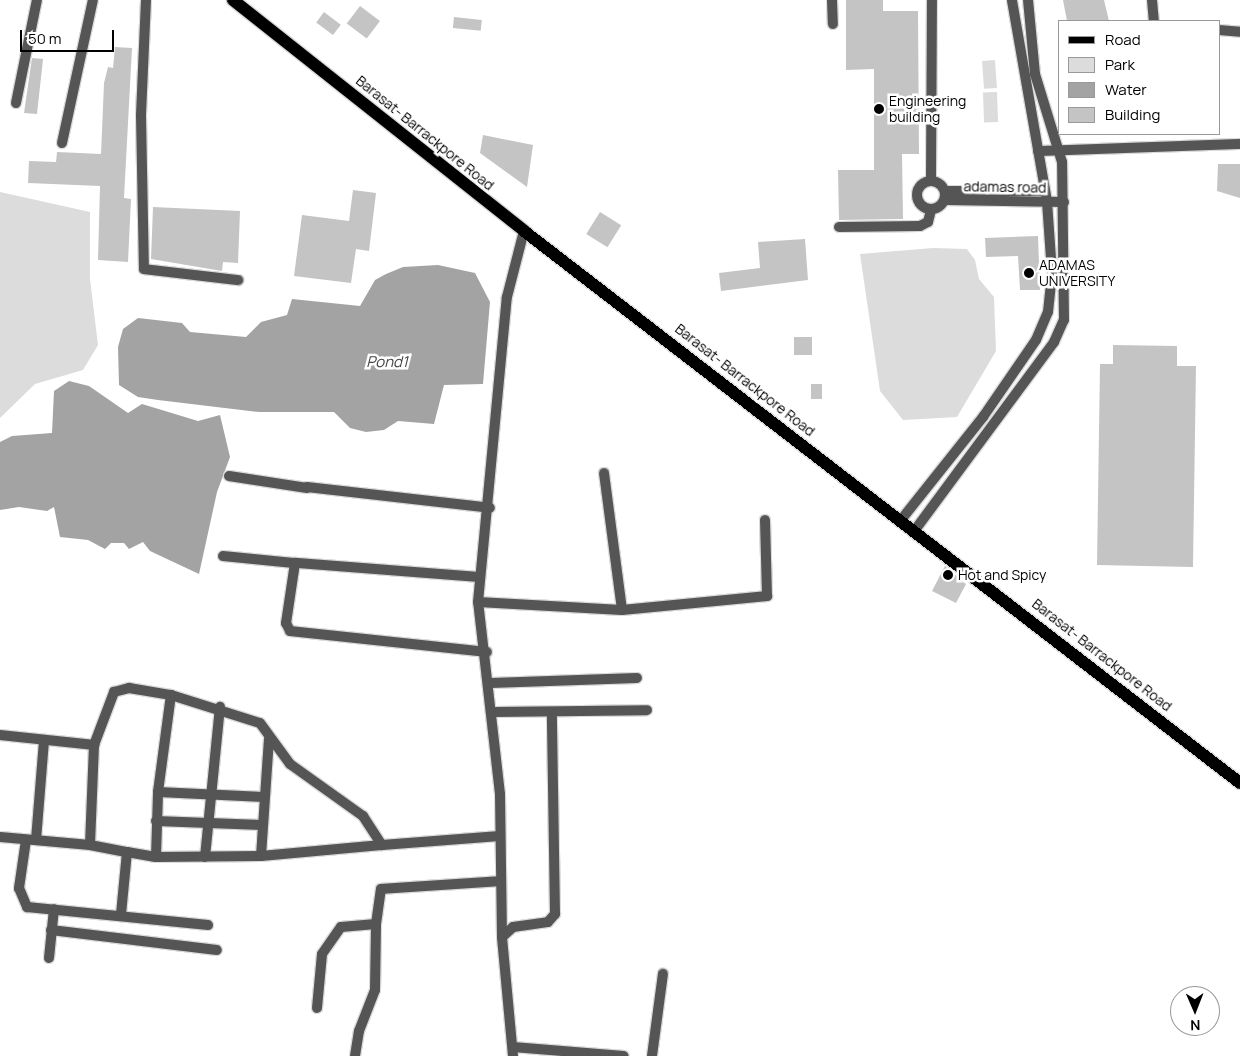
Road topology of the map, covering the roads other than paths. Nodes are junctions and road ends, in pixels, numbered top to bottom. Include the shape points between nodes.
1 (37, 0) edge
2 (93, 0) edge
3 (146, 0) edge
4 (233, 0) edge
5 (832, 0) edge
6 (932, 0) edge
7 (1012, 0) edge
8 (1028, 0) edge
9 (1152, 0) edge
10 (1032, 15) junction
11 (1015, 16) junction
12 (1154, 20) edge
13 (833, 24) dead end
14 (1220, 30) edge
15 (1240, 32) edge
16 (16, 103) dead end
17 (62, 143) dead end
18 (1240, 144) edge
19 (1058, 150) junction
20 (1038, 151) junction
21 (931, 181) junction
22 (945, 195) junction
23 (1046, 196) junction
24 (1064, 202) junction
25 (931, 210) junction
26 (839, 227) dead end
27 (524, 231) junction
28 (238, 280) dead end
29 (604, 473) dead end
30 (229, 476) dead end
31 (490, 508) junction
32 (765, 520) dead end
33 (901, 520) junction
34 (915, 530) junction
35 (223, 556) dead end
36 (294, 563) junction
37 (479, 576) junction
38 (478, 602) junction
39 (622, 610) junction
40 (487, 652) junction
41 (637, 678) dead end
42 (490, 683) junction
43 (171, 695) junction
44 (220, 707) junction
45 (647, 710) dead end
46 (494, 712) junction
47 (552, 712) junction
48 (0, 735) edge
49 (269, 739) junction
50 (44, 740) junction
51 (94, 744) junction
52 (1240, 783) edge
53 (158, 792) junction
54 (211, 796) junction
55 (264, 797) junction
56 (156, 821) junction
57 (207, 823) junction
58 (262, 825) junction
59 (500, 836) junction
60 (0, 837) edge
61 (31, 840) junction
62 (90, 845) junction
63 (382, 845) junction
64 (127, 852) junction
65 (261, 856) junction
66 (156, 857) junction
67 (205, 857) junction
68 (500, 880) junction
69 (54, 909) junction
70 (121, 914) junction
71 (208, 924) dead end
72 (376, 924) junction
73 (51, 930) junction
74 (502, 937) junction
75 (216, 950) dead end
76 (49, 958) dead end
77 (663, 974) dead end
78 (317, 1008) dead end
79 (513, 1051) edge
80 (355, 1056) edge
81 (624, 1056) edge
82 (652, 1056) edge

1 - 16 street
2 - 17 street
3 - 28 street via 140,116 144,268 149,272
4 - 27 main road, Barasat- Barrackpore Road
5 - 13 street
6 - 21 street
7 - 11 street
8 - 10 street
9 - 12 street
10 - 11 street
10 - 19 street via 1036,74
11 - 20 street
14 - 15 street
18 - 19 street
19 - 20 street
19 - 24 street
20 - 23 street
21 - 22 street
21 - 25 street via 917,191 923,207
22 - 23 street, adamas road
22 - 25 street
23 - 24 street, adamas road
23 - 33 street via 1052,272 1044,326 983,417
24 - 34 street via 1066,305 1060,331
25 - 26 street via 928,222 920,226
27 - 31 street via 507,296
27 - 33 main road, Barasat- Barrackpore Road
29 - 39 street
30 - 31 street
31 - 37 street
32 - 39 street via 767,596
33 - 34 main road, Barasat- Barrackpore Road
34 - 52 main road, Barasat- Barrackpore Road
35 - 36 street
36 - 37 street
36 - 40 street via 286,623 290,631
37 - 38 street
38 - 39 street
38 - 40 street
40 - 42 street
41 - 42 street
42 - 46 street
43 - 44 street
43 - 51 street via 129,688 114,692
43 - 53 street
44 - 49 street via 260,723
44 - 54 street
45 - 47 street
46 - 47 street
46 - 59 street
47 - 74 street via 555,914 548,922 513,927
48 - 50 street
49 - 55 street
49 - 63 street via 299,771 363,816
50 - 51 street
50 - 61 street via 44,782
51 - 62 street
53 - 54 street
53 - 56 street
54 - 55 street
54 - 57 street
55 - 58 street
56 - 57 street
56 - 66 street
57 - 58 street
57 - 67 street
58 - 65 street
59 - 63 street
59 - 68 street
60 - 61 street
61 - 62 street
61 - 69 street via 19,888 23,905
62 - 64 street
63 - 65 street
64 - 66 street
64 - 70 street
65 - 67 street
66 - 67 street
68 - 72 street via 385,887 381,889
68 - 74 street
69 - 70 street
69 - 73 street
70 - 71 street
72 - 78 street via 344,926 338,931 320,960
72 - 80 street via 376,985
73 - 75 street
73 - 76 street
74 - 79 street
77 - 82 street
79 - 81 street

